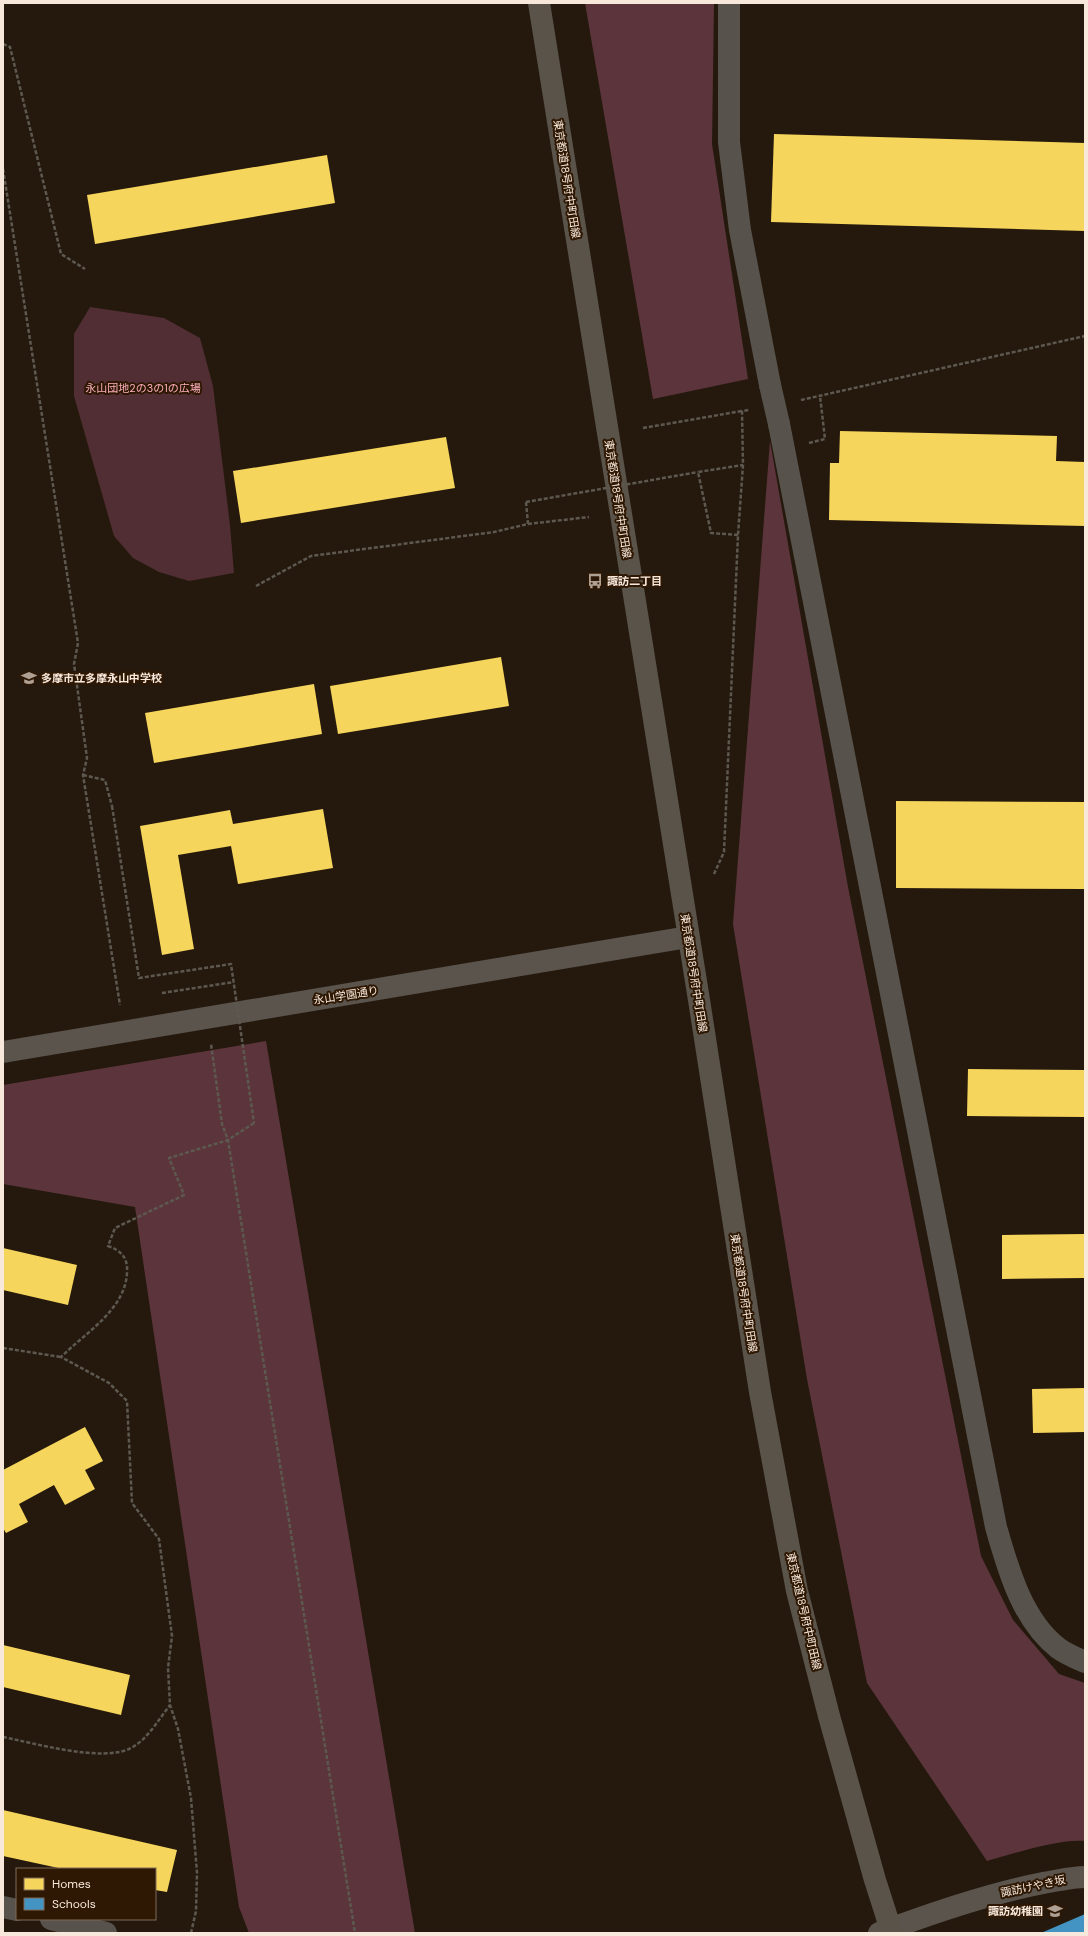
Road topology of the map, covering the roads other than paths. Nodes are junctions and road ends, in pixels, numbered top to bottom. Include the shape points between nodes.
1 (539, 3) edge
2 (729, 3) edge
3 (688, 937) junction
4 (3, 1052) edge
5 (1085, 1662) edge
6 (1085, 1877) edge
7 (3, 1907) edge
8 (16, 1910) edge
9 (55, 1920) edge
10 (887, 1932) edge
11 (106, 1933) edge

1 - 3 main road, 東京都道18号府中町田線
2 - 5 street, bridge via 728,142 740,230 996,1527 1011,1579 1025,1605 1043,1632 1059,1648
3 - 4 street, 永山学園通り
3 - 10 main road, 東京都道18号府中町田線 via 760,1392 798,1591
6 - 10 street, 諏訪けやき坂 via 992,1895
7 - 8 street
9 - 11 street

